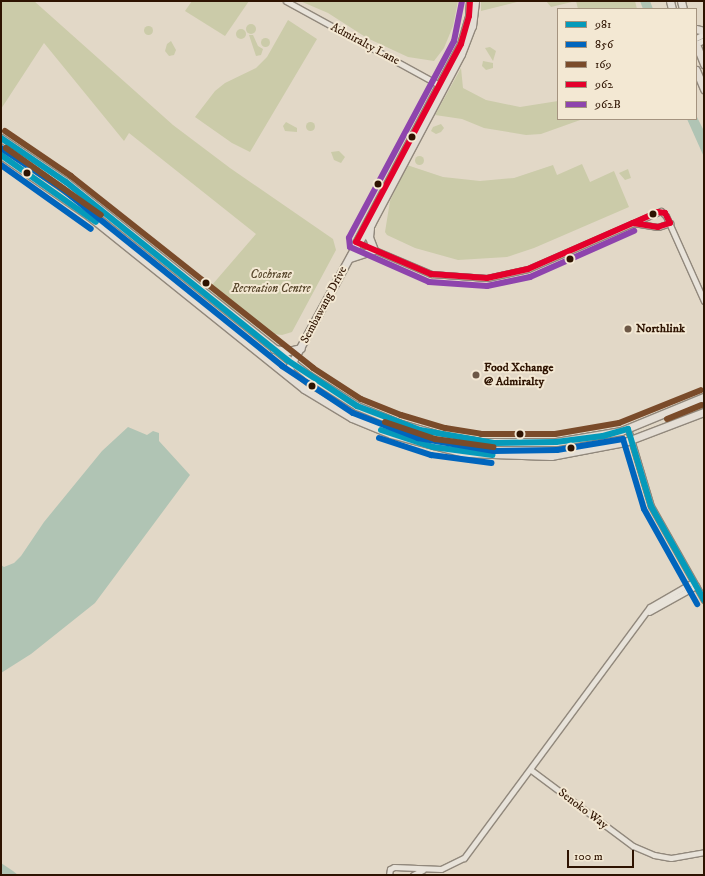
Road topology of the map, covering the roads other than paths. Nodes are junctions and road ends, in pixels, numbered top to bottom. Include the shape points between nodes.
1 (286, 1) edge
2 (470, 1) edge
3 (475, 1) edge
4 (697, 46) edge
5 (704, 60) edge
6 (697, 72) edge
7 (441, 86) junction
8 (704, 90) edge
9 (1, 138) edge
10 (1, 154) edge
11 (632, 223) junction
12 (670, 223) junction
13 (371, 224) junction
14 (357, 244) junction
15 (374, 250) junction
16 (350, 258) junction
17 (704, 301) edge
18 (272, 348) junction
19 (301, 348) junction
20 (292, 363) junction
21 (295, 382) junction
22 (704, 397) edge
23 (704, 412) edge
24 (628, 428) junction
25 (631, 440) junction
26 (694, 584) junction
27 (704, 600) edge
28 (531, 770) junction
29 (704, 852) edge
30 (424, 869) junction
31 (389, 875) edge
32 (413, 875) edge

1 - 7 street, Admiralty Lane
2 - 7 main road, Sembawang Drive via 469,16 461,44
3 - 7 main road, Sembawang Drive via 466,43
4 - 5 main road
6 - 8 main road
7 - 13 main road, Sembawang Drive
7 - 14 main road, Sembawang Drive
9 - 18 main road via 72,187
10 - 21 main road via 89,216
11 - 12 street via 658,227
11 - 12 street via 661,211
11 - 15 street via 528,269 487,278 431,274
12 - 17 street
13 - 14 main road, Sembawang Drive
13 - 15 main road via 370,237
14 - 15 street
14 - 16 main road, Sembawang Drive
15 - 16 main road
16 - 19 main road, Sembawang Drive
18 - 19 main road via 288,351
18 - 20 main road
19 - 20 main road, Sembawang Drive
20 - 21 main road via 290,371
20 - 24 main road via 357,406 398,423 444,436 494,443 534,444 574,440
21 - 25 main road via 352,418 391,434 464,453 551,456 590,451
22 - 24 main road
23 - 25 main road
24 - 25 street
25 - 26 street via 652,506
26 - 27 street
26 - 28 street via 639,621
28 - 29 street, Senoko Way via 633,846 654,855 671,858
28 - 30 street via 464,858 452,866
30 - 31 street via 394,867 390,869
30 - 32 street

